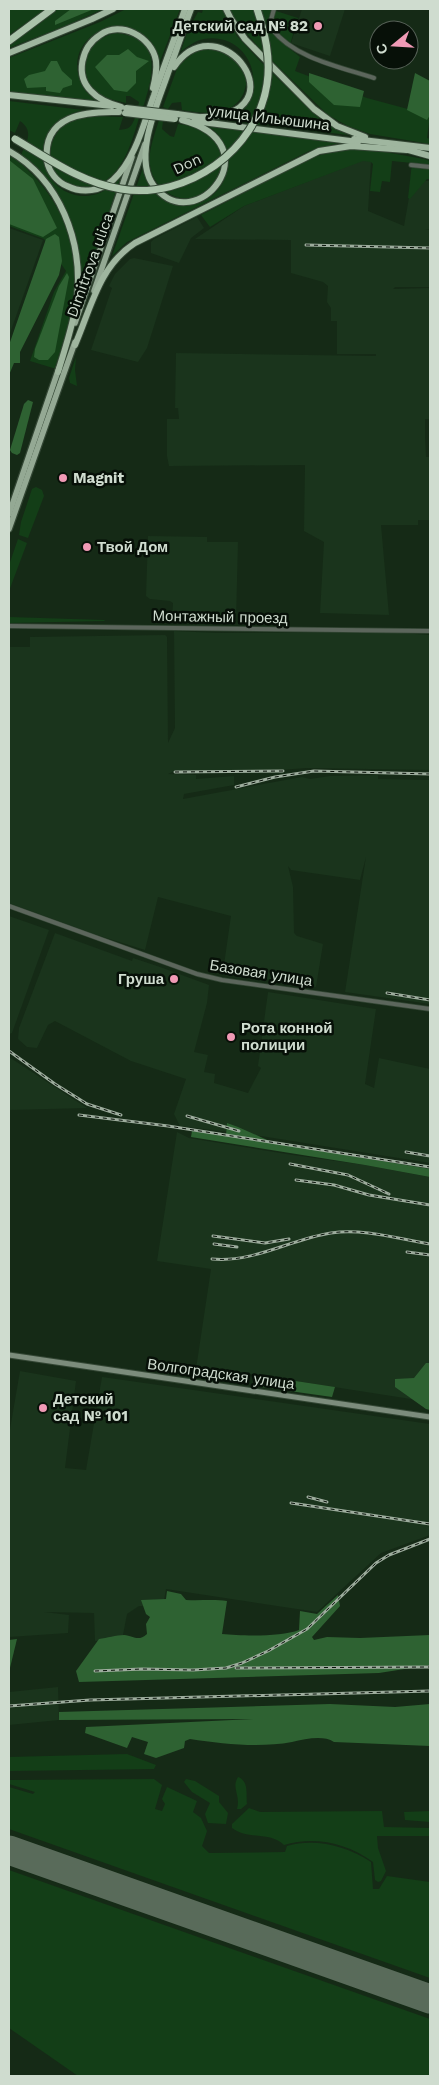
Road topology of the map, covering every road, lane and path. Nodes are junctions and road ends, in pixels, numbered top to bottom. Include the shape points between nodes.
1 (52, 9) edge
2 (113, 9) edge
3 (185, 9) edge
4 (191, 9) edge
5 (226, 9) edge
6 (258, 9) edge
7 (274, 9) edge
8 (9, 41) edge
9 (9, 52) edge
10 (374, 78) dead end
11 (9, 97) edge
12 (123, 110) junction
13 (152, 112) junction
14 (176, 117) junction
15 (198, 117) junction
16 (182, 120) junction
17 (145, 132) junction
18 (12, 138) edge
19 (407, 148) junction
20 (430, 148) edge
21 (416, 149) junction
22 (9, 151) edge
23 (430, 156) edge
24 (411, 165) dead end
25 (430, 167) edge
26 (74, 345) junction
27 (58, 372) junction
28 (9, 514) edge
29 (9, 529) edge
30 (9, 626) edge
31 (430, 631) edge
32 (9, 906) edge
33 (430, 1009) edge
34 (9, 1355) edge
35 (430, 1417) edge

1 - 8 highway
2 - 9 highway
3 - 13 highway, Dimitrova ulica
4 - 13 highway, Dimitrova ulica
5 - 19 highway via 245,39 326,118 357,135
6 - 18 highway, Don, bridge via 268,66 267,85 260,108 235,148 201,175 160,189 112,188 76,175
7 - 10 street via 272,29 299,51
11 - 12 highway
12 - 13 highway via 91,91 82,72 89,44 100,34 112,30 136,34 147,42 152,51 156,69
12 - 14 highway, улица Ильюшина, bridge
12 - 17 highway via 78,114 57,127 48,144 47,155 48,165 58,180 65,186 81,190 107,184 116,178
13 - 15 highway via 183,53 204,42 228,45 246,63 250,76 248,92 240,105 230,112
13 - 17 highway, Dimitrova ulica
14 - 15 highway, улица Ильюшина
14 - 16 highway, улица Ильюшина
15 - 19 highway, улица Ильюшина
16 - 17 highway via 212,133 224,153 220,182 200,199 188,202 175,200 154,186 146,167
16 - 19 highway, улица Ильюшина
17 - 26 main road, Dimitrova ulica
17 - 27 main road, Dimitrova ulica
19 - 21 highway, улица Ильюшина
19 - 26 highway via 351,146 319,151 135,243 105,273
20 - 21 highway
21 - 23 highway
22 - 27 highway via 25,161 51,190 74,240 78,267 77,300
24 - 25 street
26 - 29 main road, Dimitrova ulica
27 - 28 main road, Dimitrova ulica
30 - 31 street, Монтажный проезд
32 - 33 street, Базовая улица via 197,974
34 - 35 main road, Волгоградская улица

